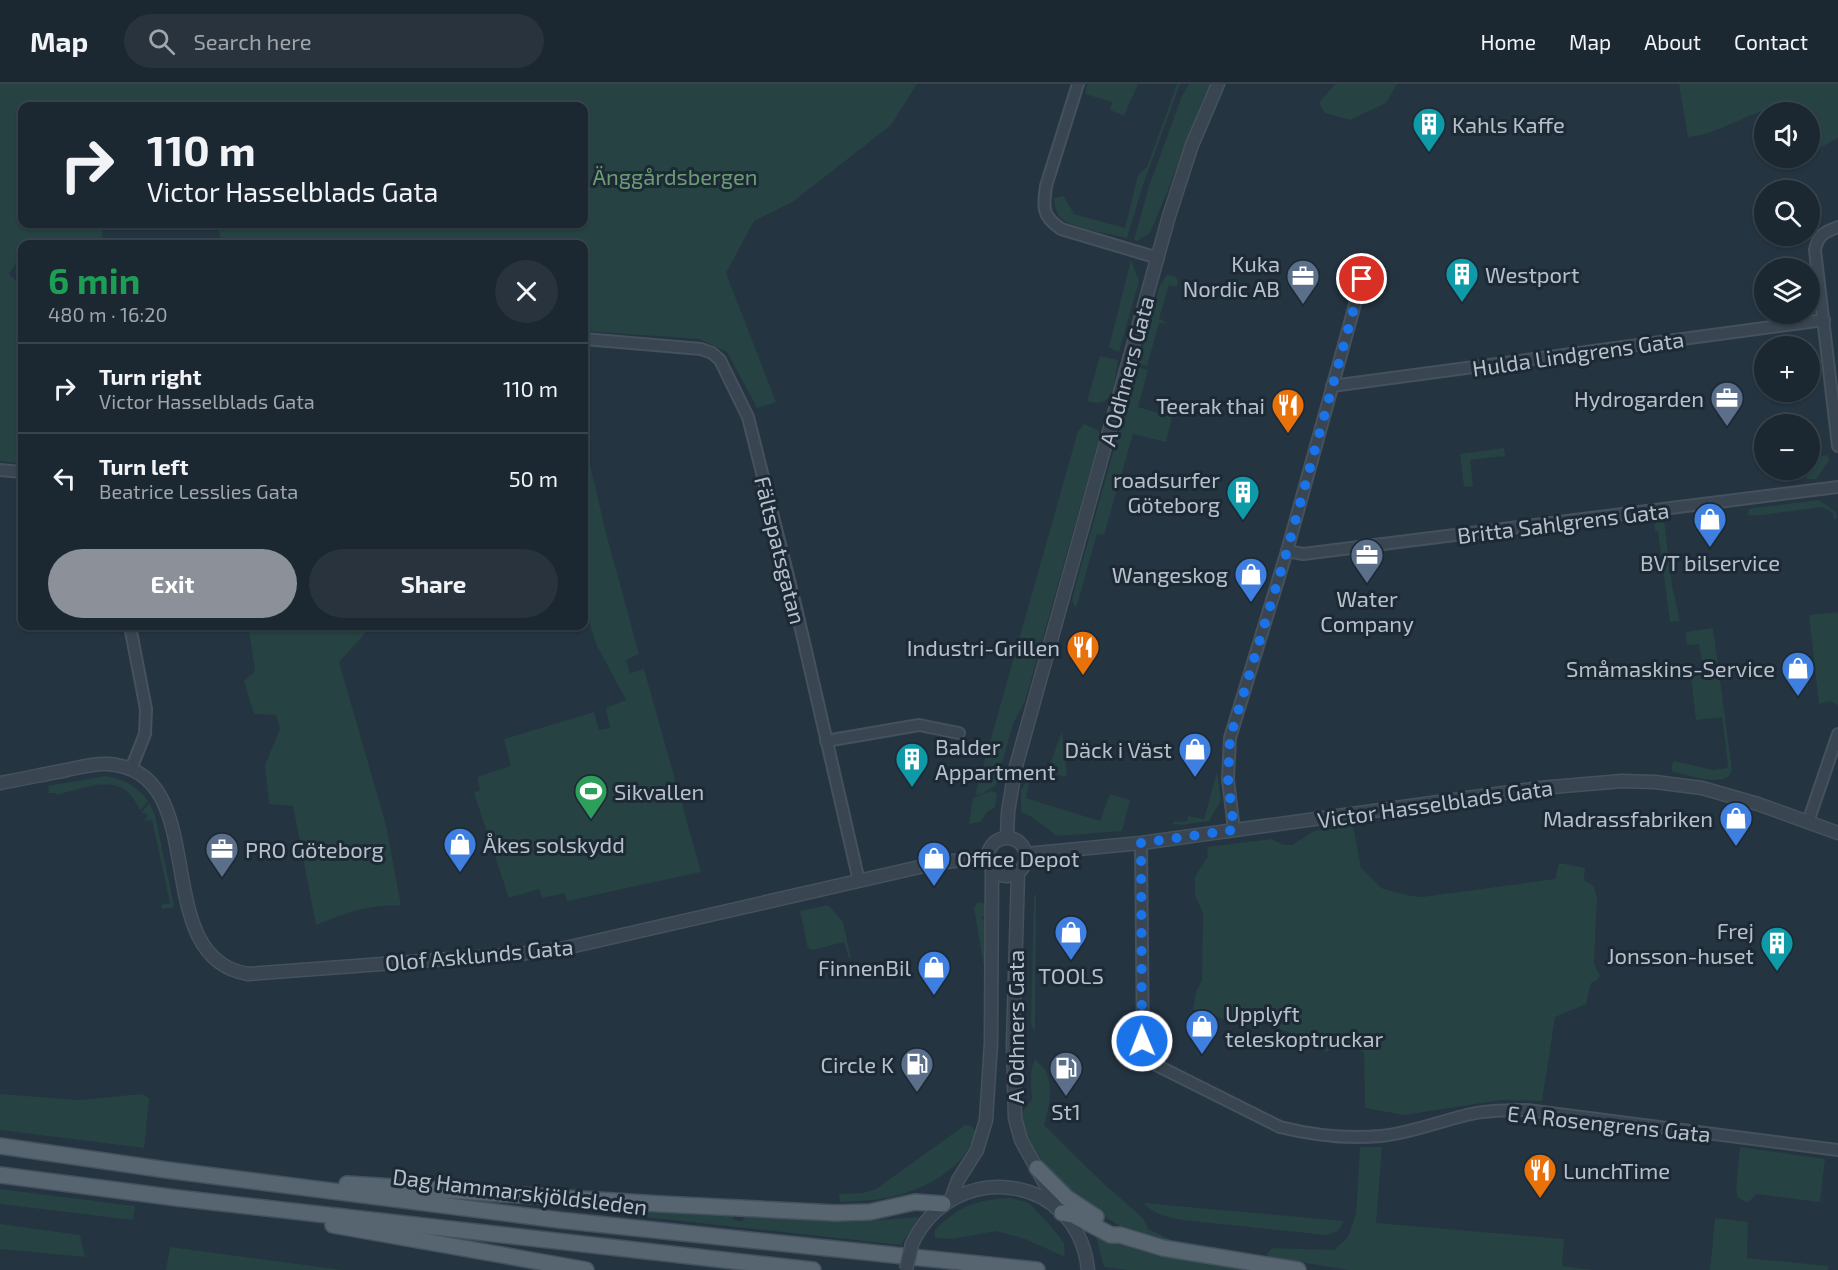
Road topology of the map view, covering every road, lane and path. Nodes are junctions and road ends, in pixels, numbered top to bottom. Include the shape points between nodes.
1 (1078, 84) edge
2 (1218, 84) edge
3 (1838, 227) edge
4 (1158, 258) junction
5 (1362, 279) dead end
6 (1824, 320) junction
7 (588, 339) edge
8 (1332, 386) junction
9 (1838, 446) edge
10 (0, 470) edge
11 (18, 472) edge
12 (1838, 487) edge
13 (1287, 551) junction
14 (131, 630) edge
15 (959, 733) dead end
16 (1838, 734) edge
17 (826, 741) junction
18 (131, 769) junction
19 (0, 783) edge
20 (1808, 822) junction
21 (1234, 830) junction
22 (1838, 833) edge
23 (1007, 837) junction
24 (1141, 843) junction
25 (1026, 854) junction
26 (990, 863) junction
27 (1018, 873) junction
28 (859, 881) junction
29 (0, 1146) edge
30 (1838, 1150) edge
31 (1037, 1168) junction
32 (167, 1170) junction
33 (0, 1175) edge
34 (177, 1198) junction
35 (947, 1202) junction
36 (1058, 1210) junction
37 (1120, 1235) junction
38 (586, 1270) edge
39 (813, 1270) edge
40 (906, 1270) edge
41 (1037, 1270) edge
42 (1088, 1270) edge
43 (1298, 1270) edge

1 - 4 street via 1046,186 1045,214 1061,229
2 - 4 street, A Odhners Gata via 1188,155
3 - 6 street via 1817,240 1815,250
4 - 23 street, A Odhners Gata via 1015,770
5 - 8 street
6 - 8 street, Hulda Lindgrens Gata
6 - 9 street
7 - 17 street, Fältspatsgatan via 701,349 720,360 729,374 748,417
8 - 13 street
10 - 11 street
12 - 13 street, Britta Sahlgrens Gata via 1303,554
13 - 21 street via 1230,738 1228,779
14 - 18 street via 146,709 145,734
15 - 17 street via 919,725
16 - 20 street
17 - 28 street, Fältspatsgatan
18 - 19 street via 106,764
18 - 28 street, Olof Asklunds Gata via 147,779 163,800 190,914 204,946 227,967 248,974 561,949
20 - 21 street, Victor Hasselblads Gata via 1702,788 1622,781 1540,788
20 - 22 street, Victor Hasselblads Gata
21 - 24 street, Victor Hasselblads Gata
23 - 25 street via 1020,842
23 - 26 street via 993,843
24 - 25 street, Victor Hasselblads Gata
24 - 30 street, E A Rosengrens Gata via 1143,1049 1156,1065 1280,1127 1354,1137 1383,1136 1476,1113 1527,1110
25 - 27 street, A Odhners Gata
26 - 27 street via 1002,876
26 - 28 street, Olof Asklunds Gata via 952,860
26 - 35 street, A Odhners Gata via 986,1120 977,1150
27 - 31 street, A Odhners Gata via 1013,1100 1021,1140
29 - 32 main road, Dag Hammarskjöldsleden
31 - 36 street, A Odhners Gata
31 - 37 main road via 1067,1198
32 - 35 main road via 826,1212 870,1212 915,1202
32 - 41 main road, Dag Hammarskjöldsleden via 559,1220
33 - 34 main road, Dag Hammarskjöldsleden
34 - 38 main road
34 - 39 main road, Dag Hammarskjöldsleden
35 - 36 street via 975,1189 1006,1187 1035,1195
35 - 40 street, bridge via 928,1218 912,1244
36 - 37 main road via 1111,1235
36 - 42 street, A Odhners Gata via 1076,1232
37 - 43 main road via 1162,1248

